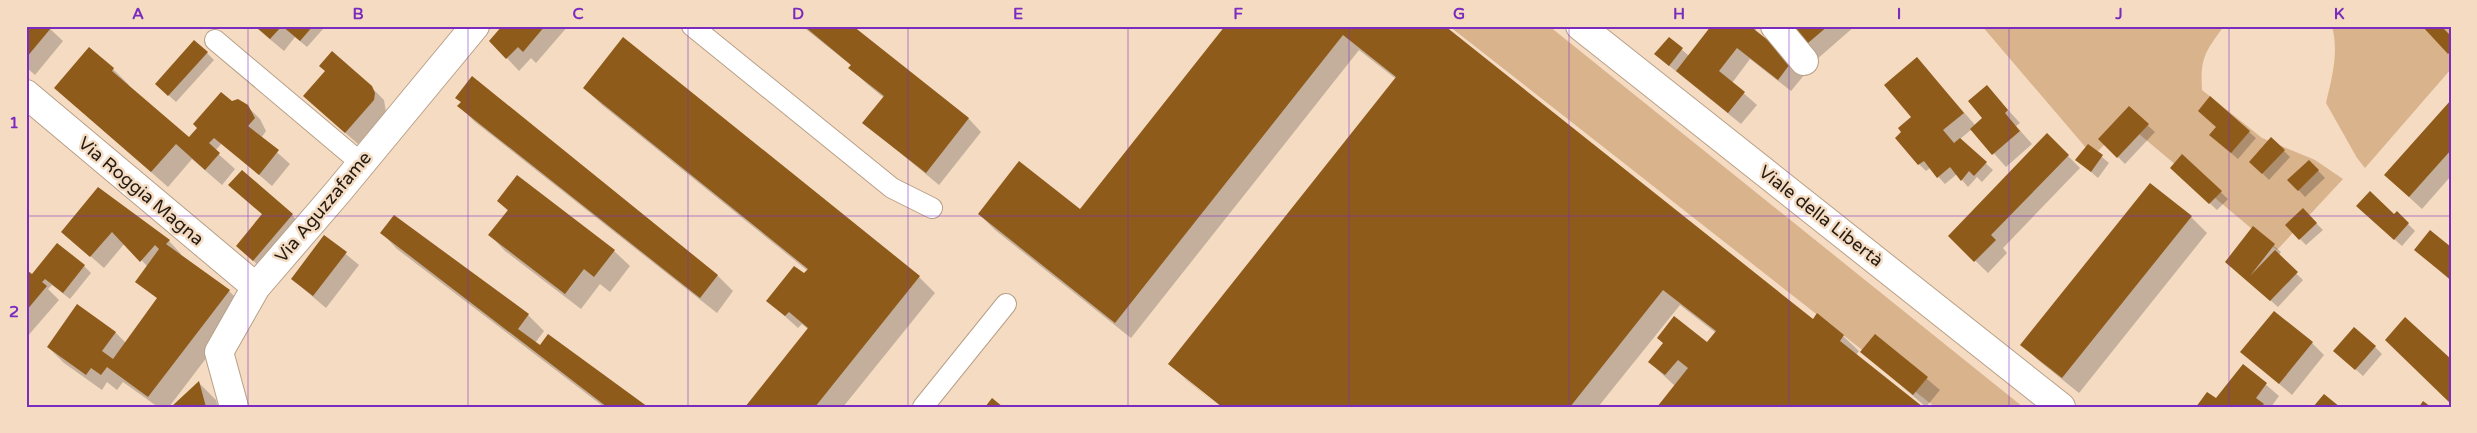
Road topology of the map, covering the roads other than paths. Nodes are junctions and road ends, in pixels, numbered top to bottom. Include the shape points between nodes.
1 (475, 26) edge
2 (692, 26) edge
3 (1580, 26) edge
4 (1775, 26) edge
5 (215, 40) dead end
6 (1804, 61) dead end
7 (26, 94) edge
8 (360, 163) junction
9 (932, 208) dead end
10 (256, 287) junction
11 (1006, 304) dead end
12 (234, 407) edge
13 (923, 407) edge
14 (2061, 407) edge

1 - 8 street, Via Aguzzafame
2 - 9 lane via 892,188
3 - 14 street, Viale della Libertà
4 - 6 street
5 - 8 lane
7 - 10 street, Via Roggia Magna
8 - 10 street, Via Aguzzafame
10 - 12 street, Via Aguzzafame via 220,352
11 - 13 lane

